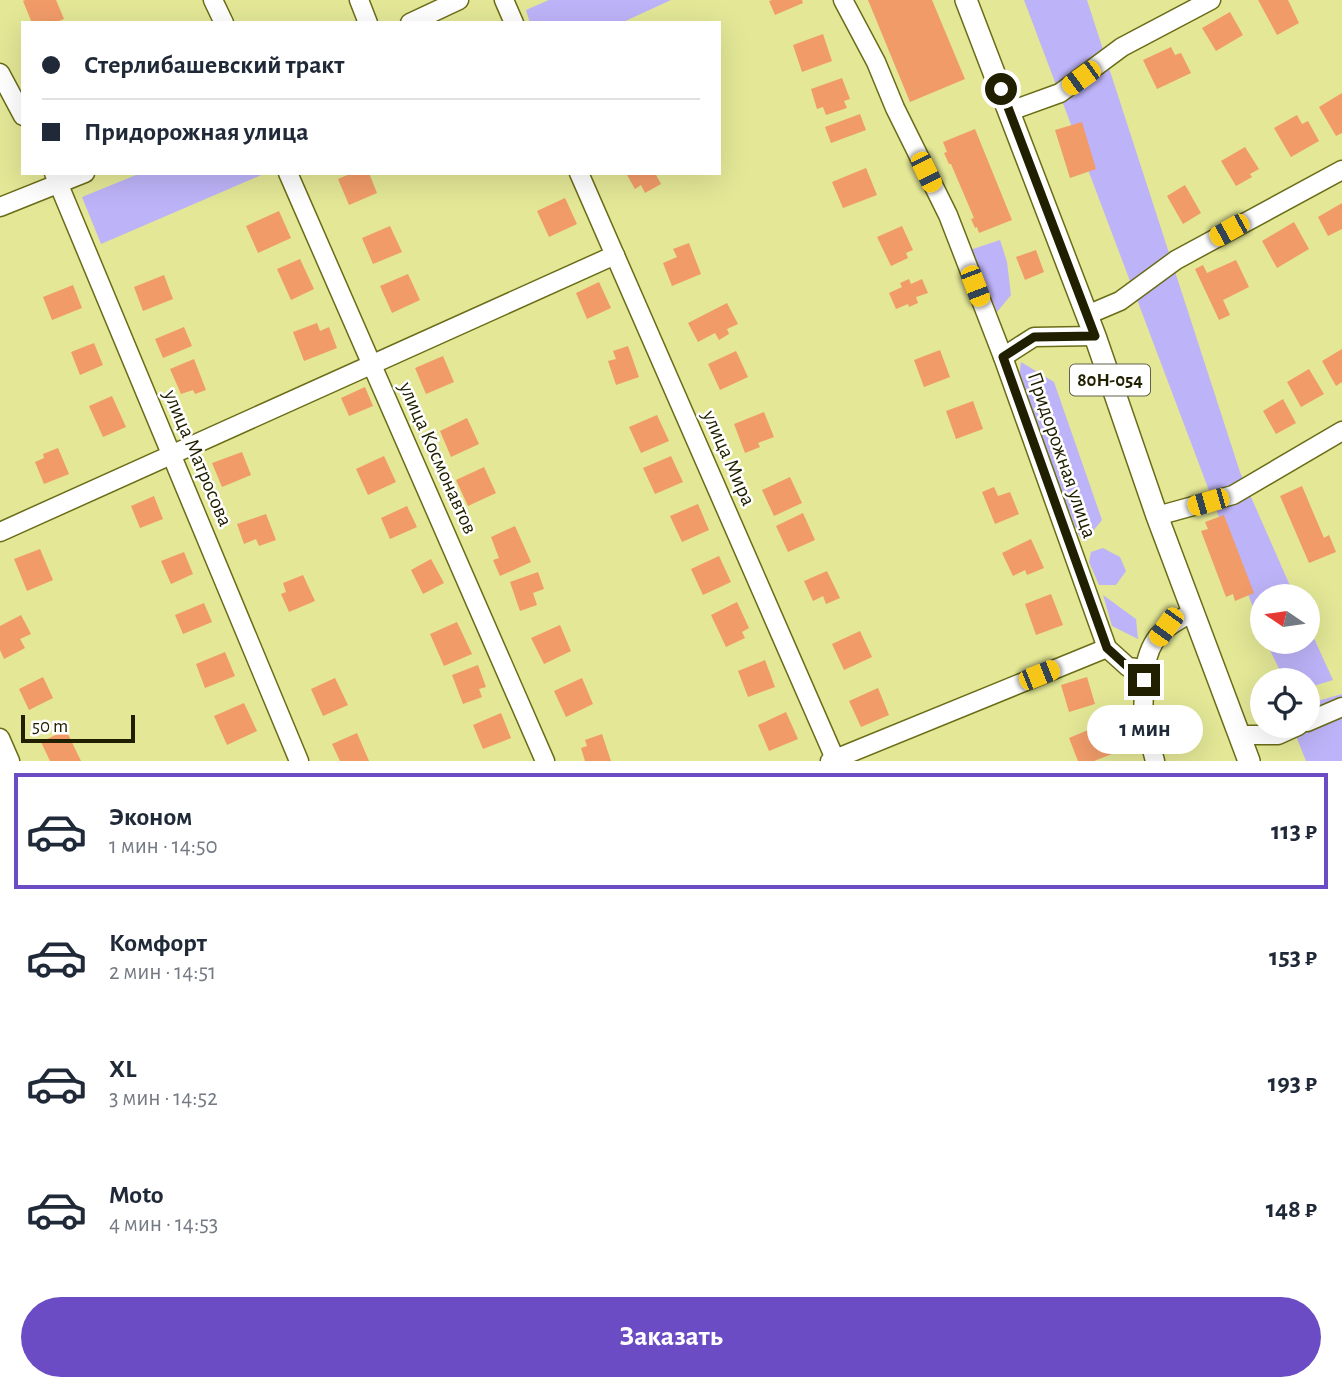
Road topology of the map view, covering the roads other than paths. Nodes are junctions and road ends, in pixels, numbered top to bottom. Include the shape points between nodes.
1 (213, 0) edge
2 (359, 0) edge
3 (459, 0) edge
4 (504, 0) edge
5 (843, 0) edge
6 (966, 0) edge
7 (1211, 0) edge
8 (223, 21) edge
9 (367, 21) edge
10 (414, 21) edge
11 (513, 21) edge
12 (0, 73) edge
13 (1010, 111) junction
14 (21, 112) edge
15 (1342, 170) edge
16 (76, 175) edge
17 (289, 175) edge
18 (580, 175) edge
19 (57, 179) edge
20 (0, 207) edge
21 (615, 255) junction
22 (1087, 316) junction
23 (1095, 336) junction
24 (1003, 357) junction
25 (372, 363) junction
26 (1342, 431) edge
27 (172, 454) junction
28 (1157, 516) junction
29 (0, 532) edge
30 (1193, 612) junction
31 (1107, 648) junction
32 (1145, 670) junction
33 (1342, 707) edge
34 (1320, 716) edge
35 (1240, 735) junction
36 (1250, 735) edge
37 (0, 738) edge
38 (834, 760) edge
39 (10, 761) edge
40 (299, 761) edge
41 (545, 761) edge
42 (1155, 761) edge
43 (1249, 761) edge

1 - 8 street
2 - 9 street
3 - 10 street
4 - 11 street
5 - 24 street, Придорожная улица via 948,215
6 - 13 main road, 80Н-054
7 - 13 street via 1122,47 1060,93
12 - 14 street
13 - 22 main road, 80Н-054
15 - 22 street via 1186,254 1120,301
16 - 19 street
17 - 25 street, улица Космонавтов
18 - 21 street, улица Мира
19 - 20 street
19 - 27 street, улица Матросова
21 - 25 street
21 - 38 street, улица Мира
22 - 23 main road, 80Н-054
23 - 24 street via 1034,337
23 - 28 main road, 80Н-054
24 - 31 street, Придорожная улица
25 - 27 street
25 - 41 street, улица Космонавтов
26 - 28 street via 1233,495
27 - 29 street
27 - 40 street, улица Матросова
28 - 30 main road, 80Н-054
30 - 32 street via 1166,627 1148,651
30 - 35 main road, 80Н-054
31 - 32 street via 1128,667
31 - 38 street
32 - 42 street via 1143,715
33 - 34 street
35 - 36 street
35 - 43 main road, 80Н-054
37 - 39 street

